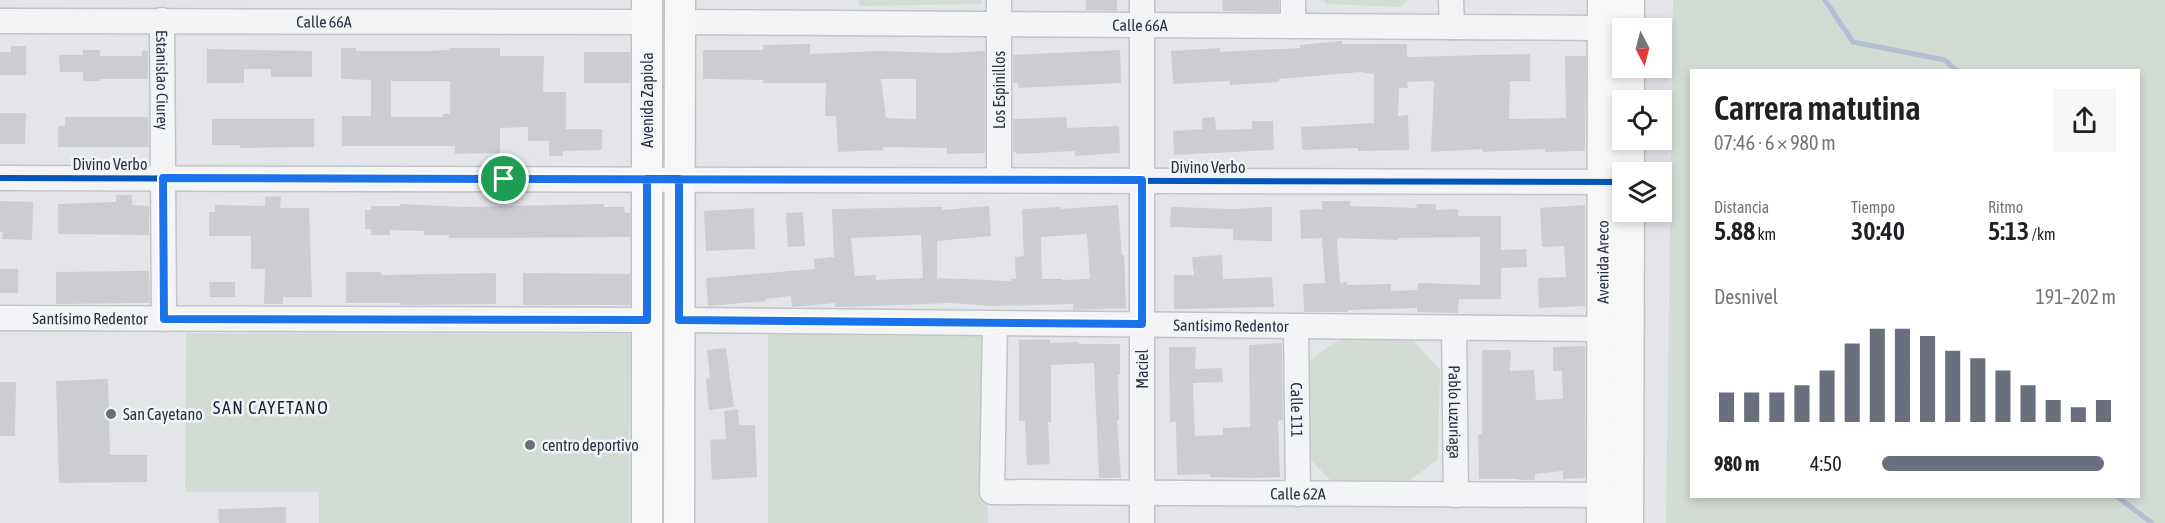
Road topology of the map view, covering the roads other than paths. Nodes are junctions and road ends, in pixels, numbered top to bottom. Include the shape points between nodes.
1 (999, 0) edge
2 (1142, 0) edge
3 (1293, 0) edge
4 (1451, 0) edge
5 (1629, 0) edge
6 (506, 10) edge
7 (647, 11) edge
8 (680, 11) edge
9 (1611, 19) edge
10 (162, 20) junction
11 (0, 21) edge
12 (1000, 24) junction
13 (1142, 24) junction
14 (1293, 26) junction
15 (1452, 27) junction
16 (1617, 162) edge
17 (0, 178) edge
18 (163, 178) junction
19 (647, 179) junction
20 (679, 179) junction
21 (1612, 179) edge
22 (999, 180) junction
23 (1142, 180) junction
24 (1613, 222) edge
25 (1629, 222) edge
26 (0, 318) edge
27 (164, 319) junction
28 (647, 320) junction
29 (679, 320) junction
30 (995, 324) junction
31 (1142, 324) junction
32 (1296, 326) junction
33 (1454, 328) junction
34 (1602, 329) junction
35 (1142, 493) junction
36 (1298, 494) junction
37 (1456, 495) junction
38 (1602, 509) edge
39 (647, 523) edge
40 (679, 523) edge
41 (1142, 523) edge
42 (1628, 523) edge

1 - 12 street, Los Espinillos
2 - 13 street, Maciel
3 - 14 street
4 - 15 street
5 - 9 main road, Avenida Areco
6 - 7 street, Calle 66A
6 - 10 street, Calle 66A
7 - 19 main road, Avenida Zapiola
8 - 12 street, Calle 66A
8 - 20 main road, Avenida Zapiola
9 - 15 street, Calle 66A
9 - 16 main road, Avenida Areco
10 - 11 street, Calle 66A
10 - 18 street, Estanislao Ciurey
12 - 13 street, Calle 66A
12 - 22 street, Los Espinillos
13 - 14 street, Calle 66A
13 - 23 street, Maciel
14 - 15 street, Calle 66A
17 - 18 street, Divino Verbo
18 - 19 street, Divino Verbo
18 - 27 street, Estanislao Ciurey
19 - 20 street, Divino Verbo
19 - 28 main road, Avenida Zapiola
20 - 22 street, Divino Verbo
20 - 29 main road, Avenida Zapiola
21 - 23 street, Divino Verbo
22 - 23 street, Divino Verbo
23 - 31 street, Maciel
24 - 34 main road, Avenida Areco
25 - 42 main road, Avenida Areco
26 - 27 street, Santísimo Redentor
27 - 28 street, Santísimo Redentor
28 - 39 main road, Avenida Zapiola
29 - 30 street, Santísimo Redentor
29 - 40 main road, Avenida Zapiola
30 - 31 street, Santísimo Redentor
30 - 35 street, Calle 62A via 992,492
31 - 32 street, Santísimo Redentor
31 - 35 street, Maciel
32 - 33 street, Santísimo Redentor
32 - 36 street, Calle 111
33 - 34 street, Santísimo Redentor
33 - 37 street, Pablo Luzuriaga
34 - 38 main road, Avenida Areco
35 - 36 street, Calle 62A
35 - 41 street, Maciel
36 - 37 street, Calle 62A
37 - 38 street, Calle 62A

